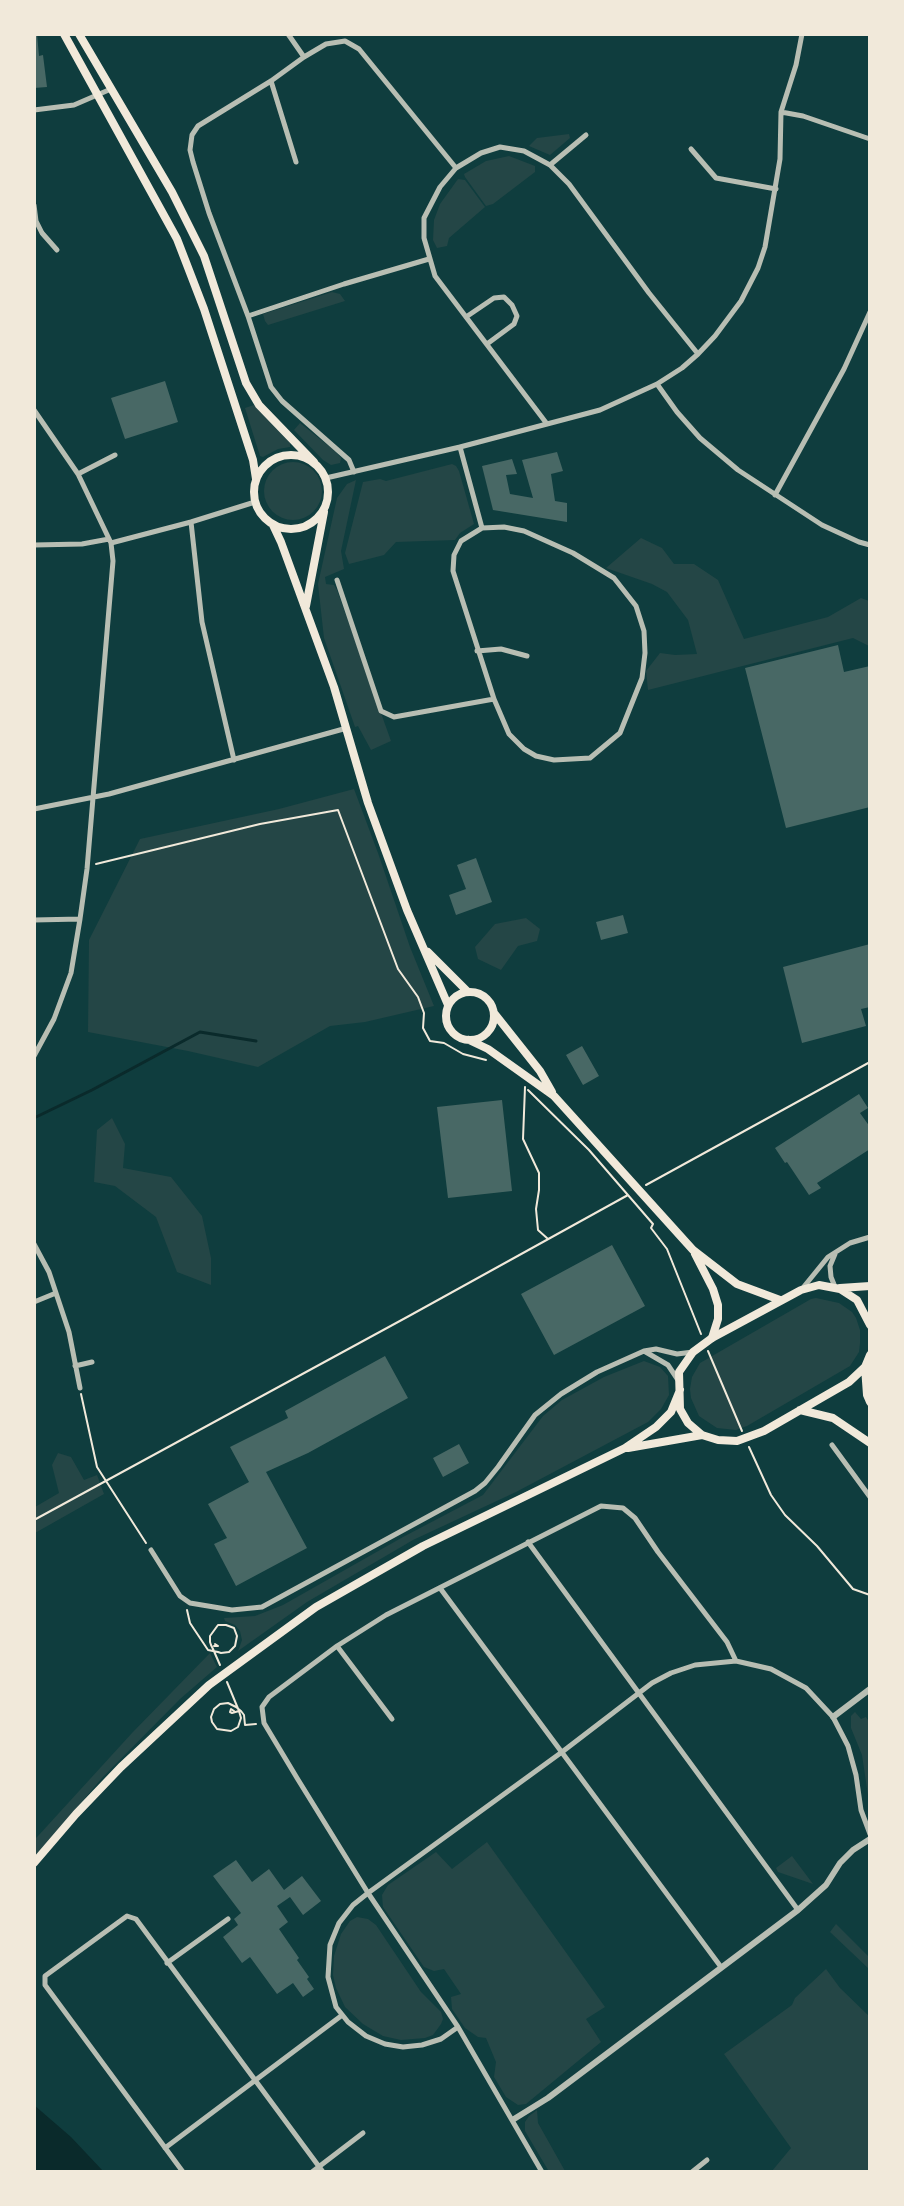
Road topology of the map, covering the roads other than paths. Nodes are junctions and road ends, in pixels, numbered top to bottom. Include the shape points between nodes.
1 (64, 34) edge
2 (79, 34) edge
3 (288, 34) edge
4 (802, 34) edge
5 (304, 57) junction
6 (271, 81) junction
7 (111, 89) junction
8 (99, 95) junction
9 (34, 111) edge
10 (781, 112) junction
11 (586, 135) dead end
12 (870, 139) edge
13 (691, 149) dead end
14 (296, 162) dead end
15 (550, 165) junction
16 (456, 168) junction
17 (776, 189) junction
18 (34, 205) edge
19 (57, 250) dead end
20 (429, 259) junction
21 (870, 312) edge
22 (248, 315) junction
23 (466, 317) junction
24 (487, 344) junction
25 (698, 354) junction
26 (657, 384) junction
27 (34, 410) edge
28 (547, 424) junction
29 (460, 447) junction
30 (115, 455) dead end
31 (314, 462) junction
32 (354, 472) junction
33 (78, 474) junction
34 (326, 478) junction
35 (256, 479) junction
36 (775, 495) junction
37 (255, 502) junction
38 (325, 507) junction
39 (191, 522) junction
40 (273, 525) junction
41 (482, 528) junction
42 (110, 541) junction
43 (34, 545) edge
44 (870, 545) edge
45 (337, 580) dead end
46 (305, 607) junction
47 (477, 651) junction
48 (526, 656) dead end
49 (494, 699) junction
50 (347, 728) junction
51 (234, 760) junction
52 (93, 797) junction
53 (34, 809) edge
54 (80, 919) junction
55 (34, 920) edge
56 (425, 949) junction
57 (468, 992) junction
58 (448, 1005) junction
59 (494, 1013) junction
60 (469, 1040) junction
61 (34, 1056) edge
62 (554, 1096) junction
63 (870, 1237) edge
64 (34, 1244) edge
65 (693, 1250) junction
66 (837, 1250) junction
67 (870, 1286) edge
68 (837, 1288) junction
69 (801, 1290) junction
70 (56, 1293) junction
71 (780, 1300) junction
72 (34, 1302) edge
73 (870, 1325) edge
74 (708, 1338) junction
75 (644, 1351) junction
76 (693, 1352) junction
77 (870, 1355) edge
78 (92, 1362) dead end
79 (75, 1366) junction
80 (865, 1367) junction
81 (679, 1386) junction
82 (80, 1388) road end
83 (870, 1402) edge
84 (800, 1410) junction
85 (702, 1435) junction
86 (870, 1443) edge
87 (832, 1445) dead end
88 (625, 1448) junction
89 (870, 1497) edge
90 (528, 1542) junction
91 (151, 1550) road end
92 (440, 1588) junction
93 (337, 1646) junction
94 (735, 1660) junction
95 (870, 1689) edge
96 (639, 1693) junction
97 (833, 1717) junction
98 (392, 1719) dead end
99 (562, 1752) junction
100 (870, 1834) edge
101 (870, 1839) edge
102 (34, 1863) edge
103 (368, 1893) junction
104 (798, 1910) junction
105 (228, 1919) dead end
106 (167, 1963) junction
107 (722, 1967) junction
108 (341, 2016) junction
109 (458, 2027) junction
110 (255, 2079) junction
111 (514, 2119) junction
112 (363, 2133) dead end
113 (165, 2148) junction
114 (707, 2160) dead end
115 (321, 2169) edge
116 (183, 2172) edge
117 (312, 2172) edge
118 (542, 2172) edge
119 (692, 2172) edge

1 - 8 main road
2 - 7 main road
3 - 5 street
4 - 10 street
5 - 6 street
5 - 16 street via 335,41 345,41 359,50
6 - 14 street
6 - 22 street via 198,126 190,150
7 - 8 street
7 - 31 main road via 172,192 204,256 246,383 260,405
8 - 9 street via 74,105
8 - 35 main road via 182,249
10 - 12 street
10 - 17 street
11 - 15 street
13 - 17 street via 716,178
15 - 16 street via 524,151 500,147
15 - 25 street via 569,184
16 - 20 street via 440,187 424,218
17 - 25 street via 758,268 741,301
18 - 19 street via 42,233
20 - 22 street
20 - 23 street via 435,276
21 - 36 street via 844,369
22 - 32 street via 271,387 349,460
23 - 24 street
23 - 24 street via 495,298 504,297 512,305 517,316 514,324
24 - 28 street
25 - 26 street
26 - 28 street via 600,410
26 - 36 street via 700,438
27 - 33 street
28 - 29 street
29 - 32 street
29 - 41 street
30 - 33 street
31 - 34 main road
31 - 35 main road via 292,454 280,456 261,469
32 - 34 street
33 - 42 street
34 - 38 main road
35 - 37 main road
36 - 44 street via 822,525
37 - 39 street
37 - 40 main road
38 - 40 main road via 318,518 302,527
38 - 46 main road
39 - 42 street
39 - 51 street via 202,622
40 - 46 main road
41 - 47 street via 461,541 454,555 453,571
41 - 49 street via 524,531 573,553 614,578 636,606 644,631 642,678 620,733 590,758 554,760 524,749 509,735
42 - 43 street
42 - 52 street via 113,561
45 - 49 street via 381,711 394,717
46 - 50 main road
47 - 48 street via 501,649
47 - 49 street
50 - 51 street
50 - 56 main road via 368,803
51 - 52 street
52 - 53 street
52 - 54 street
54 - 55 street
54 - 61 street via 71,973 54,1019
56 - 57 main road
56 - 58 main road
57 - 58 main road via 456,996
57 - 59 main road via 486,997
58 - 60 main road via 446,1018 450,1030
59 - 60 main road via 491,1029
59 - 62 main road via 540,1071
60 - 62 main road
62 - 65 main road
63 - 66 street
64 - 70 street
65 - 71 main road via 737,1284
65 - 74 main road via 718,1305 718,1319
66 - 68 street via 830,1266
66 - 69 street
67 - 68 highway
68 - 69 highway via 819,1285
68 - 73 highway via 857,1300
69 - 71 highway
70 - 72 street
70 - 79 street
71 - 74 highway
74 - 76 highway
75 - 76 street via 656,1348 677,1354
75 - 81 street via 668,1365
75 - 91 street via 597,1372 547,1404 475,1491 262,1607 232,1610 190,1603 180,1596
76 - 81 highway via 679,1372
77 - 80 highway
78 - 79 street
79 - 82 street
80 - 83 highway
80 - 84 highway via 849,1382
81 - 85 highway via 680,1409
81 - 88 highway via 671,1412
84 - 85 highway via 737,1441
84 - 86 highway via 833,1418
85 - 88 highway
87 - 89 street
88 - 102 highway via 423,1546 316,1607 209,1685 121,1767
90 - 92 street
90 - 94 street via 601,1506 623,1508 635,1518 727,1642
90 - 96 street
92 - 93 street
92 - 99 street
93 - 98 street
93 - 103 street via 266,1700 261,1713
94 - 96 street via 683,1668
94 - 97 street via 771,1669 795,1681
95 - 97 street
96 - 99 street
96 - 104 street
97 - 100 street via 853,1762 861,1810
99 - 103 street
99 - 107 street
101 - 104 street via 853,1850 826,1885
103 - 108 street via 339,1923 330,1945 328,1977
103 - 109 street
104 - 107 street
105 - 106 street
106 - 110 street
106 - 113 street via 136,1920 127,1917 45,1976 45,1985
107 - 111 street via 548,2098
108 - 109 street via 366,2036 403,2047 422,2045
108 - 110 street
109 - 111 street
110 - 113 street
110 - 115 street
111 - 118 street
112 - 115 street
113 - 116 street
114 - 119 street
115 - 117 street

